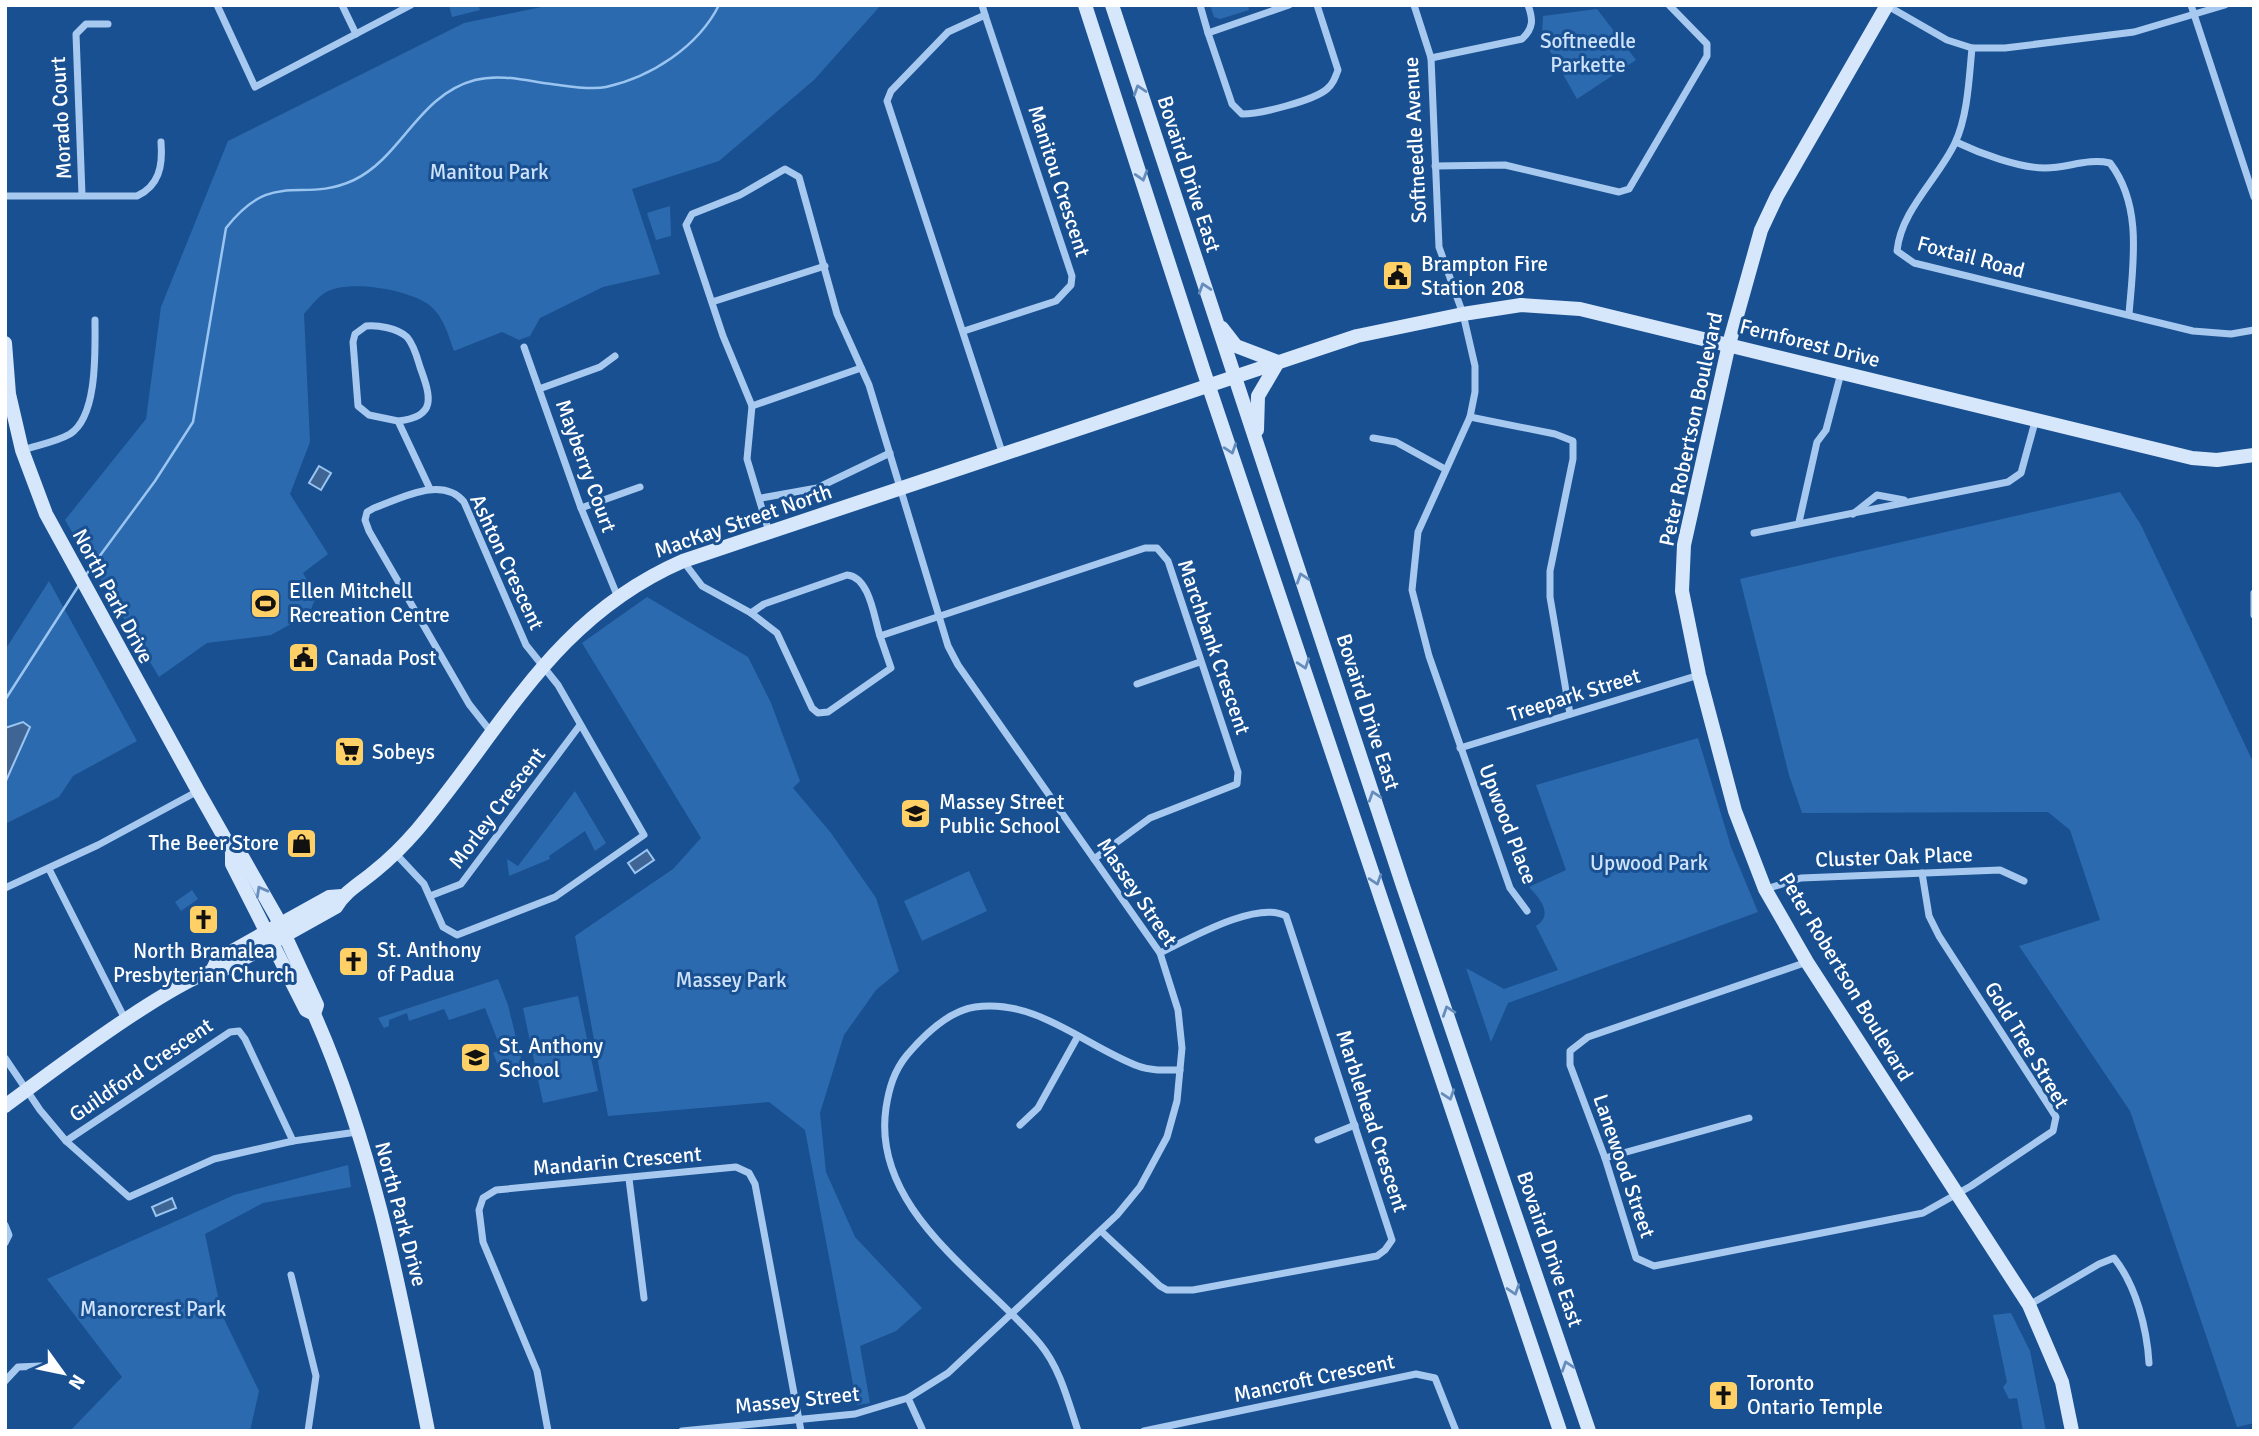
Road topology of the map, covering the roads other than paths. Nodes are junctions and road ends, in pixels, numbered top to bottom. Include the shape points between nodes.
1 (218, 5) edge
2 (342, 5) edge
3 (411, 5) edge
4 (982, 5) edge
5 (1085, 5) edge
6 (1112, 5) edge
7 (1200, 5) edge
8 (1289, 5) edge
9 (1317, 5) edge
10 (1414, 5) edge
11 (1528, 5) edge
12 (1670, 5) edge
13 (1886, 5) edge
14 (2191, 5) edge
15 (2225, 5) edge
16 (985, 15) junction
17 (2194, 15) junction
18 (108, 24) dead end
19 (1208, 33) junction
20 (356, 34) junction
21 (1972, 48) junction
22 (1432, 58) junction
23 (162, 142) dead end
24 (1956, 142) junction
25 (1435, 166) junction
26 (82, 195) junction
27 (5, 196) edge
28 (2254, 197) edge
29 (825, 266) junction
30 (712, 302) junction
31 (1463, 314) junction
32 (2129, 314) junction
33 (1214, 319) junction
34 (95, 320) dead end
35 (2254, 330) edge
36 (964, 331) junction
37 (5, 343) edge
38 (1729, 344) junction
39 (524, 347) dead end
40 (615, 356) dead end
41 (1278, 362) junction
42 (861, 368) junction
43 (1840, 373) junction
44 (1235, 376) junction
45 (1209, 384) junction
46 (539, 389) junction
47 (752, 406) junction
48 (1470, 417) junction
49 (398, 421) junction
50 (2035, 422) junction
51 (1373, 438) dead end
52 (1258, 445) junction
53 (22, 450) junction
54 (890, 453) junction
55 (1003, 455) junction
56 (2254, 455) edge
57 (1446, 469) junction
58 (640, 487) dead end
59 (430, 489) junction
60 (899, 489) junction
61 (761, 498) junction
62 (1908, 500) junction
63 (581, 508) junction
64 (1852, 514) junction
65 (1799, 522) junction
66 (769, 532) junction
67 (1754, 533) dead end
68 (683, 561) junction
69 (2254, 593) edge
70 (617, 595) junction
71 (751, 613) junction
72 (2254, 615) edge
73 (938, 616) junction
74 (880, 636) junction
75 (1200, 662) junction
76 (542, 666) junction
77 (1699, 675) junction
78 (1137, 684) dead end
79 (1570, 714) junction
80 (580, 725) junction
81 (491, 733) junction
82 (1460, 748) junction
83 (198, 790) junction
84 (395, 853) junction
85 (1094, 859) junction
86 (49, 869) junction
87 (1922, 873) junction
88 (2024, 881) dead end
89 (5, 888) edge
90 (1765, 889) junction
91 (430, 896) junction
92 (1527, 911) dead end
93 (276, 933) junction
94 (1160, 953) junction
95 (1807, 962) junction
96 (126, 1020) junction
97 (1078, 1036) junction
98 (5, 1058) edge
99 (1180, 1070) junction
100 (28, 1089) junction
101 (5, 1106) edge
102 (1749, 1118) dead end
103 (1020, 1125) dead end
104 (1355, 1125) junction
105 (358, 1132) junction
106 (1318, 1140) dead end
107 (66, 1141) junction
108 (293, 1141) junction
109 (1605, 1158) junction
110 (629, 1179) junction
111 (1956, 1194) junction
112 (5, 1225) edge
113 (1102, 1232) junction
114 (5, 1243) edge
115 (291, 1275) dead end
116 (645, 1298) dead end
117 (2029, 1305) junction
118 (1012, 1315) junction
119 (2149, 1363) dead end
120 (41, 1366) dead end
121 (5, 1381) edge
122 (908, 1398) junction
123 (799, 1420) junction
124 (308, 1431) edge
125 (428, 1431) edge
126 (548, 1431) edge
127 (682, 1431) edge
128 (801, 1431) edge
129 (923, 1431) edge
130 (1078, 1431) edge
131 (1144, 1431) edge
132 (1456, 1431) edge
133 (1560, 1431) edge
134 (1589, 1431) edge
135 (2072, 1431) edge

1 - 20 street via 255,87
2 - 20 street
3 - 20 street
4 - 16 street, Manitou Crescent
5 -> 45 main road
33 -> 6 main road, Bovaird Drive East
7 - 19 street
8 - 19 street
9 - 19 street via 1338,70 1335,80 1325,91 1258,114 1242,114 1232,104
10 - 22 street, Softneedle Avenue
11 - 22 street via 1533,18 1522,38
12 - 25 street via 1707,44 1707,56 1629,190 1619,192 1505,164
13 - 21 street via 1947,40
13 - 38 main road, Peter Robertson Boulevard via 1768,212
14 - 17 street
15 - 17 street
16 - 36 street via 948,32 891,91 887,101
16 - 36 street, Manitou Crescent via 1073,276 1065,294 1056,300
17 - 21 street via 2134,32
17 - 28 street
18 - 26 street, Morado Court via 86,24 76,34
21 - 24 street, Foxtail Road
22 - 25 street, Softneedle Avenue
23 - 26 street via 156,181 148,191 137,196
24 - 32 street via 1978,153 2044,168 2096,160 2110,163 2121,177 2135,230
24 - 32 street, Foxtail Road via 1902,227 1897,251 1914,263
25 - 31 street, Softneedle Avenue via 1439,247
26 - 27 street
29 - 30 street
29 - 30 street, Massey Street via 799,177 790,169 777,170 740,195 688,219 687,233
29 - 42 street, Massey Street via 837,314
30 - 47 street
31 - 38 main road, Fernforest Drive via 1532,304 1580,309
31 - 41 main road, Fernforest Drive via 1357,336
31 - 48 street, Softneedle Avenue via 1475,366
32 - 35 street, Foxtail Road via 2193,331 2231,334
33 - 41 main road via 1236,346
33 - 44 main road, Bovaird Drive East
34 - 53 street via 90,403 80,426 59,439
36 - 55 street
37 - 53 main road, North Park Drive via 9,394
38 - 43 main road, Fernforest Drive
38 - 77 main road, Peter Robertson Boulevard via 1684,545 1682,591
39 - 46 street, Mayberry Court
40 - 46 street via 600,367
41 - 44 main road, Fernforest Drive
41 - 52 main road via 1258,396
42 - 47 street
42 - 54 street, Massey Street
43 - 50 main road, Fernforest Drive
43 - 65 street via 1826,430 1817,442
44 - 45 main road, MacKay Street North
44 - 52 main road, Bovaird Drive East
45 - 55 main road, MacKay Street North
45 -> 133 main road
46 - 63 street, Mayberry Court
47 - 61 street via 747,459
48 - 57 street, Softneedle Avenue
48 - 79 street via 1573,441 1550,570 1550,597
49 - 49 street via 424,412 430,393 407,338 400,332 366,326 353,342 358,406 369,415
49 - 59 street
50 - 56 main road, Fernforest Drive via 2192,458
50 - 62 street via 2021,473 2008,482
51 - 57 street via 1396,442
134 -> 52 main road, Bovaird Drive East
53 - 83 main road, North Park Drive via 46,514
54 - 60 street, Massey Street
54 - 61 street via 817,488
55 - 60 main road, MacKay Street North
57 - 82 street, Upwood Place via 1418,532 1412,590
58 - 63 street
59 - 76 street, Ashton Crescent via 450,492 464,502 526,645
59 - 81 street via 374,508 365,520 469,704
60 - 66 main road, MacKay Street North
60 - 73 street, Massey Street
61 - 66 street
62 - 64 street
62 - 64 street via 1877,495
63 - 70 street, Mayberry Court
64 - 65 street
65 - 67 street
66 - 68 main road, MacKay Street North
68 - 70 main road, MacKay Street North
68 - 71 street via 702,586
69 - 72 street
70 - 76 main road, MacKay Street North
71 - 74 street via 764,604 847,575 856,576 863,584
71 - 74 street via 777,633 818,713 828,712 891,668
73 - 74 street
73 - 75 street, Marchbank Crescent via 1145,548 1157,548 1168,561
73 - 85 street, Massey Street via 958,665
75 - 78 street
75 - 85 street, Marchbank Crescent via 1238,772 1237,784 1150,818
76 - 80 street, Morley Crescent
76 - 81 main road, MacKay Street North
77 - 79 street, Treepark Street
77 - 90 main road, Peter Robertson Boulevard via 1735,811
79 - 82 street, Treepark Street
80 - 91 street, Morley Crescent via 461,884
80 - 91 street, Morley Crescent via 644,835 555,897 457,935 443,928
81 - 84 main road, MacKay Street North
82 - 92 street, Upwood Place via 1510,888
83 - 86 street
83 - 93 main road, North Park Drive via 232,851 243,858
84 - 91 street, Morley Crescent
84 - 93 main road, MacKay Street North via 342,896 336,907
85 - 94 street, Massey Street
86 - 89 street
86 - 96 street
87 - 88 street, Cluster Oak Place via 2000,870
87 - 90 street, Cluster Oak Place via 1801,878
87 - 111 street, Gold Tree Street via 1929,916 1939,936 2056,1116 2053,1131 2044,1140
90 - 95 main road, Peter Robertson Boulevard
93 - 96 main road, MacKay Street North via 225,969 213,969
93 - 105 main road, North Park Drive via 306,1010 314,1014
94 - 99 street, Massey Street via 1178,1010
94 - 104 street, Marblehead Crescent via 1204,931 1262,911 1276,910 1286,916
95 - 109 street, Lanewood Street via 1588,1037 1570,1051 1570,1065
95 - 111 main road, Peter Robertson Boulevard
96 - 100 main road, MacKay Street North
97 - 99 street via 1138,1066
97 - 103 street via 1038,1108
97 - 118 street via 1027,1012 975,1007 934,1027 889,1084 883,1130 896,1175 911,1204 930,1231
98 - 100 street, Guildford Crescent
99 - 113 street, Massey Street via 1167,1138 1140,1187
100 - 101 main road, MacKay Street North
100 - 107 street, Guildford Crescent
102 - 109 street
104 - 106 street
104 - 113 street, Marblehead Crescent via 1392,1240 1377,1256 1193,1290 1167,1290 1148,1278
105 - 108 street, Guildford Crescent
105 - 125 main road, North Park Drive via 402,1293
107 - 108 street, Guildford Crescent via 129,1196 215,1159
107 - 108 street, Guildford Crescent via 230,1032 239,1031
109 - 111 street, Lanewood Street via 1636,1258 1654,1266 1923,1213
110 - 116 street
110 - 123 street, Mandarin Crescent via 736,1167 749,1173 755,1184
110 - 126 street, Mandarin Crescent via 496,1189 478,1210 483,1242 537,1371
111 - 117 main road, Peter Robertson Boulevard
112 - 114 street via 9,1235
113 - 118 street, Massey Street
115 - 124 street via 316,1377
117 - 119 street via 2114,1258 2126,1273 2148,1342
117 - 135 main road, Peter Robertson Boulevard via 2062,1382
118 - 122 street, Massey Street via 948,1374
118 - 130 street via 1050,1359
120 - 121 street via 18,1367
122 - 123 street, Massey Street via 855,1414
122 - 129 street
123 - 127 street, Massey Street
123 - 128 street
131 - 132 street, Mancroft Crescent via 1416,1374 1435,1378

